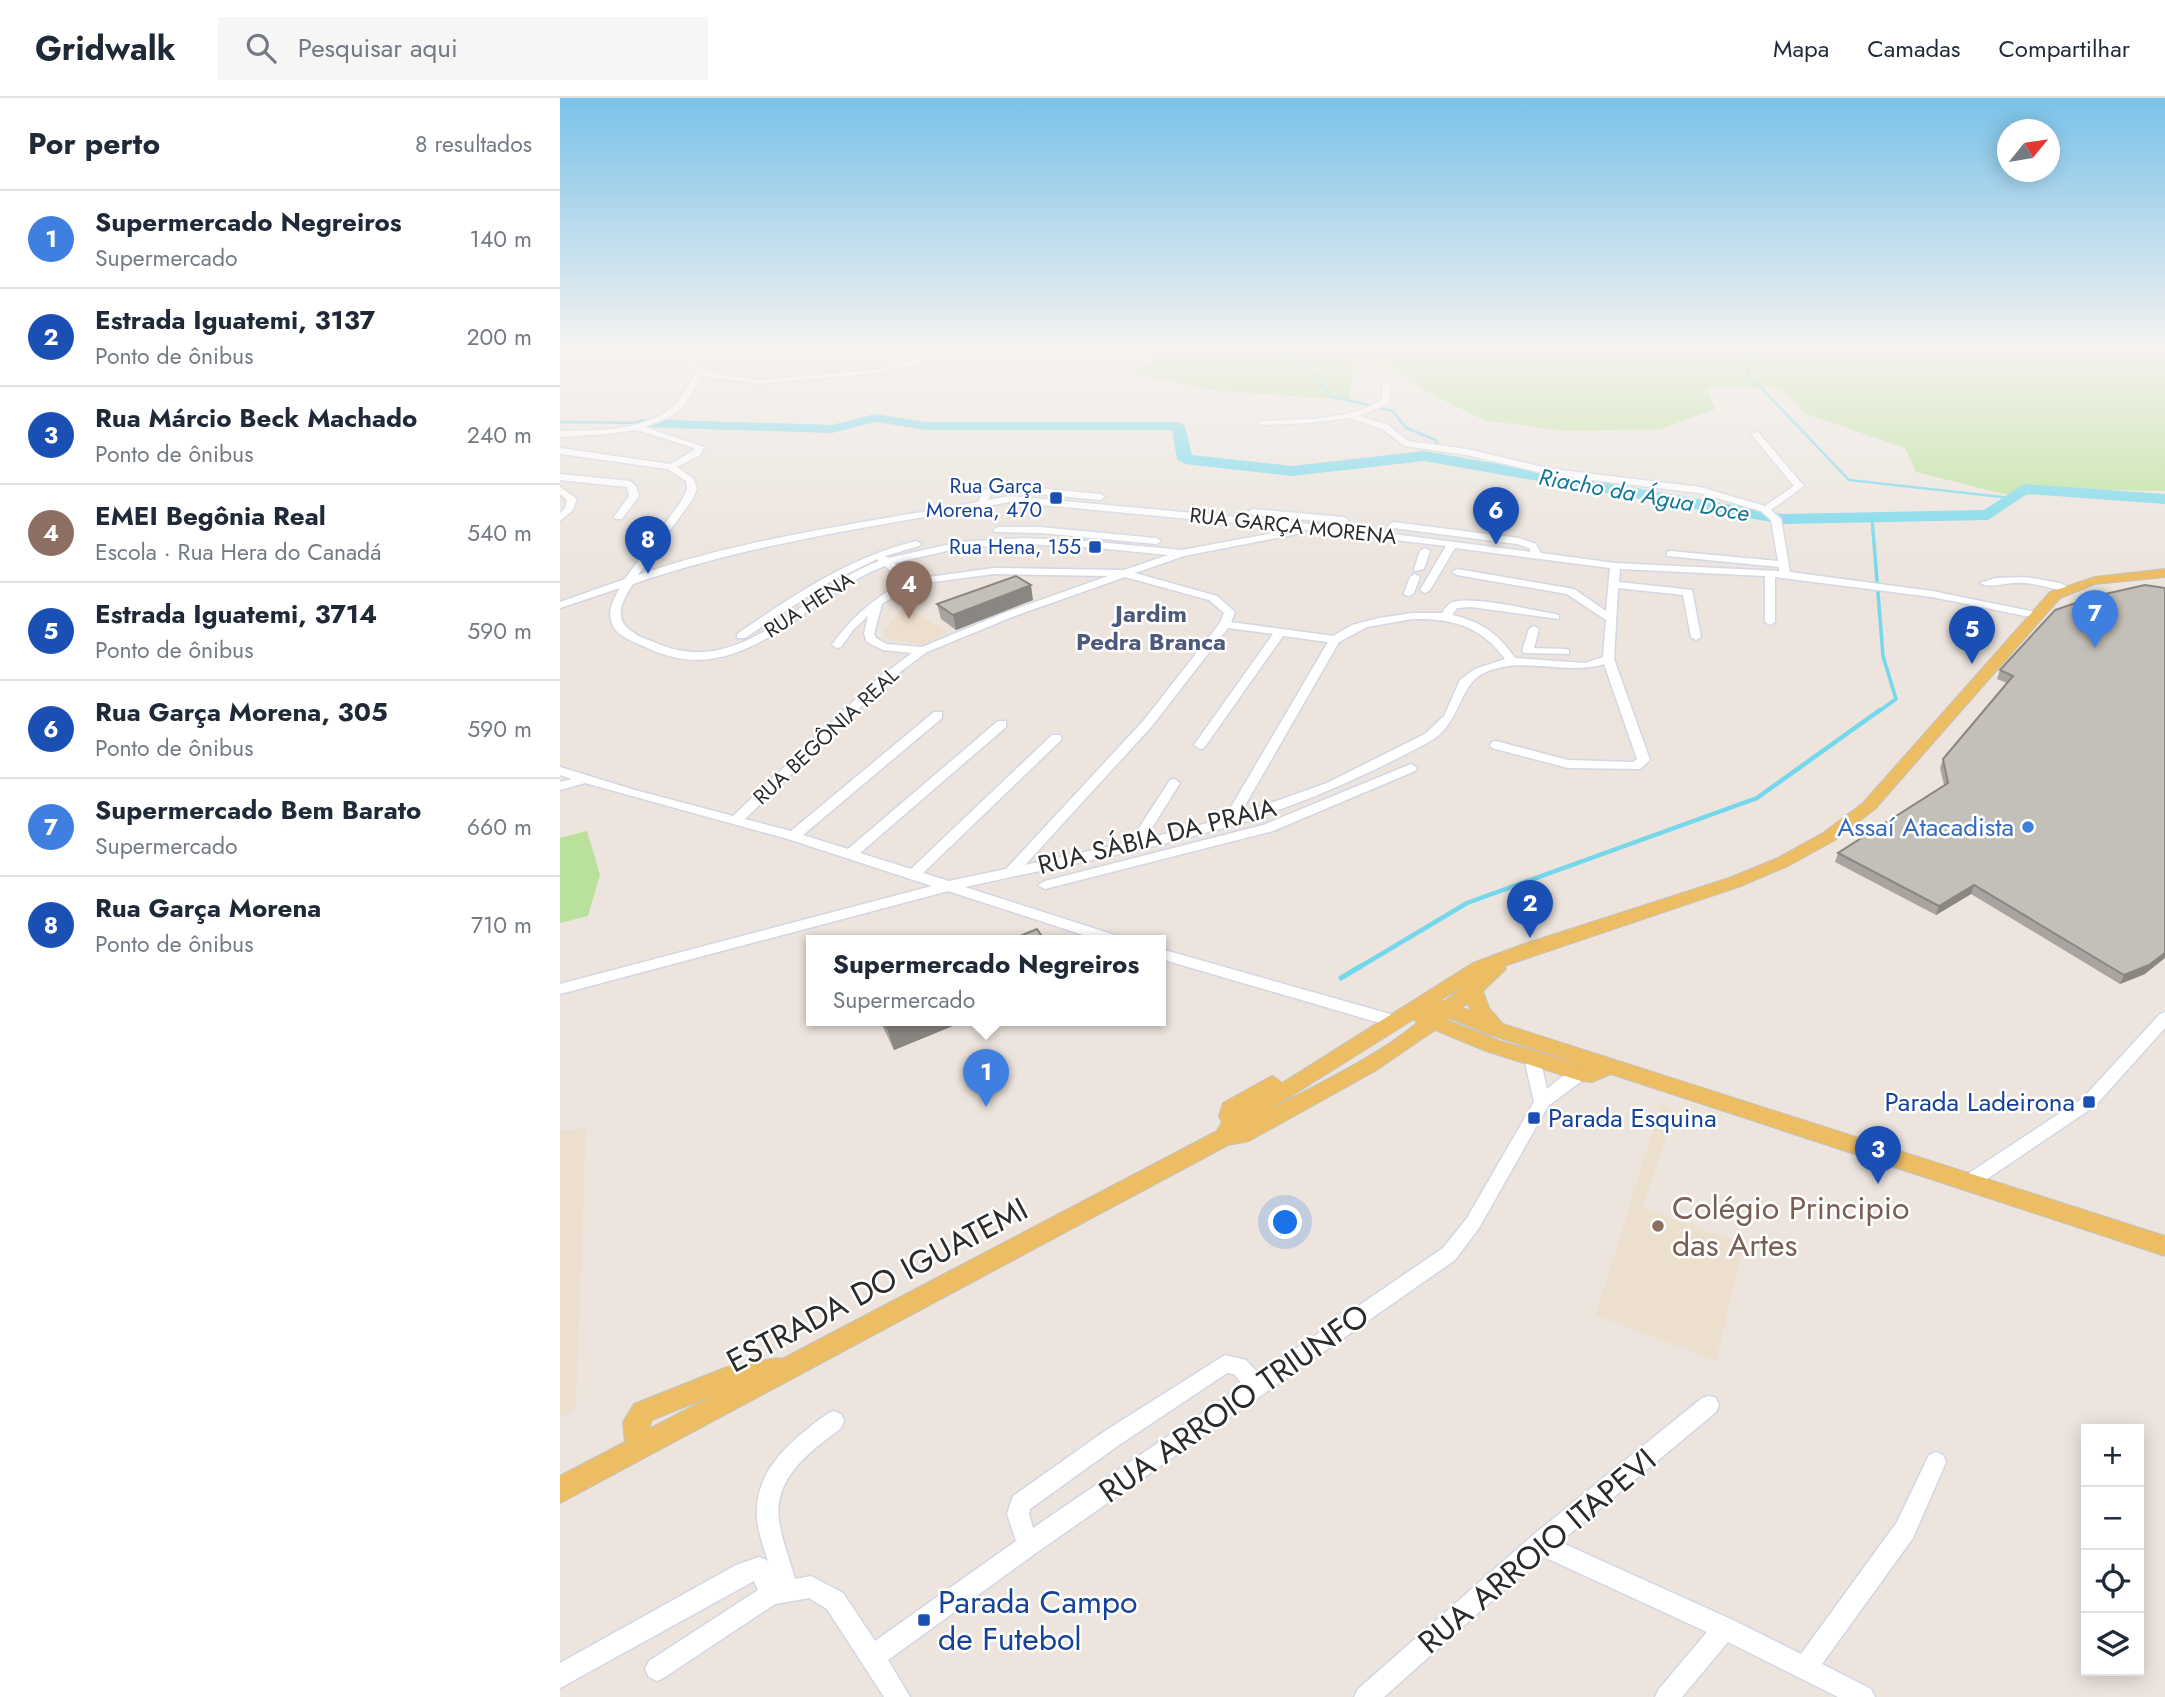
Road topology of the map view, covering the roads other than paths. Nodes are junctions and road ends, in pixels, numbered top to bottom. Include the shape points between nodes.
1 (651, 422) edge
2 (1277, 422) edge
3 (1369, 422) edge
4 (1262, 423) dead end
5 (636, 427) junction
6 (560, 434) edge
7 (1755, 434) dead end
8 (560, 451) edge
9 (671, 467) junction
10 (560, 477) edge
11 (560, 490) edge
12 (964, 497) dead end
13 (983, 502) junction
14 (1766, 510) junction
15 (619, 517) dead end
16 (560, 518) edge
17 (1393, 525) dead end
18 (1316, 528) junction
19 (1351, 531) junction
20 (786, 538) junction
21 (945, 538) dead end
22 (1075, 539) junction
23 (918, 544) dead end
24 (1452, 544) junction
25 (1181, 548) junction
26 (1425, 551) dead end
27 (876, 554) junction
28 (1670, 554) dead end
29 (1536, 555) junction
30 (886, 562) junction
31 (1440, 564) junction
32 (1615, 566) junction
33 (1784, 569) junction
34 (1417, 572) junction
35 (1457, 572) dead end
36 (1124, 573) junction
37 (1770, 573) junction
38 (2165, 573) edge
39 (925, 580) dead end
40 (628, 581) junction
41 (1985, 583) dead end
42 (1616, 585) junction
43 (2067, 589) junction
44 (1409, 593) dead end
45 (877, 601) junction
46 (560, 605) edge
47 (1446, 615) junction
48 (2035, 615) junction
49 (1555, 617) dead end
50 (1612, 619) junction
51 (1770, 622) dead end
52 (1225, 624) junction
53 (1534, 629) dead end
54 (1279, 633) junction
55 (741, 636) dead end
56 (1696, 637) dead end
57 (1335, 640) junction
58 (837, 645) dead end
59 (923, 650) junction
60 (1528, 651) junction
61 (1565, 652) dead end
62 (1509, 656) junction
63 (1608, 659) junction
64 (938, 715) dead end
65 (1002, 724) dead end
66 (1056, 738) dead end
67 (1200, 745) dead end
68 (1496, 745) dead end
69 (1411, 768) dead end
70 (560, 771) edge
71 (585, 779) junction
72 (1174, 783) dead end
73 (560, 786) edge
74 (1255, 814) junction
75 (737, 820) junction
76 (1230, 822) junction
77 (1268, 828) junction
78 (793, 836) junction
79 (1134, 846) junction
80 (849, 855) junction
81 (1010, 873) junction
82 (913, 875) junction
83 (1045, 885) dead end
84 (948, 886) junction
85 (1100, 935) edge
86 (1166, 955) edge
87 (1517, 955) junction
88 (1472, 987) junction
89 (560, 989) edge
90 (1411, 1011) junction
91 (1438, 1015) junction
92 (2165, 1018) edge
93 (1496, 1029) junction
94 (1385, 1055) junction
95 (1532, 1058) junction
96 (1609, 1066) junction
97 (1581, 1073) junction
98 (1542, 1102) junction
99 (1233, 1131) junction
100 (1969, 1182) junction
101 (2165, 1246) edge
102 (1258, 1387) junction
103 (1709, 1405) dead end
104 (834, 1421) dead end
105 (1936, 1462) dead end
106 (560, 1490) edge
107 (1540, 1544) junction
108 (1028, 1545) junction
109 (778, 1592) junction
110 (1725, 1628) junction
111 (874, 1656) junction
112 (657, 1668) dead end
113 (1805, 1668) junction
114 (560, 1676) edge
115 (898, 1697) edge
116 (1366, 1697) edge
117 (1667, 1697) edge
118 (1863, 1697) edge

1 - 5 street
2 - 4 street
3 - 14 street via 1385,427 1405,443 1552,472 1687,487
5 - 6 street
5 - 9 street via 700,447
7 - 14 street via 1798,486
8 - 9 street
9 - 40 street via 690,480 692,489
10 - 15 street via 626,482 634,496
11 - 16 street via 572,499
12 - 20 street via 800,526
13 - 18 street, RUA GARÇA MORENA via 1040,501
13 - 19 street via 987,492 994,490 1042,491 1339,520
13 - 20 street, RUA GARÇA MORENA
14 - 33 street via 1776,519
17 - 29 street via 1519,541 1533,546
18 - 19 street, RUA GARÇA MORENA
18 - 25 street, RUA BEGÔNIA REAL
19 - 24 street, RUA GARÇA MORENA
20 - 40 street, RUA GARÇA MORENA
21 - 22 street via 1003,529
22 - 25 street, RUA HENA
22 - 30 street, RUA HENA via 988,539
23 - 27 street
24 - 29 street, RUA GARÇA MORENA
24 - 31 street
25 - 36 street, RUA BEGÔNIA REAL
26 - 34 street
27 - 30 street
27 - 55 street via 833,573
28 - 33 street
29 - 32 street, RUA GARÇA MORENA
30 - 40 street, RUA HENA via 856,575 746,645 701,658 671,654 630,636 619,626 615,604
30 - 45 street via 909,579 906,586
31 - 34 street
31 - 34 street via 1427,587
32 - 37 street, RUA GARÇA MORENA
32 - 42 street
33 - 37 street, RUA GARÇA MORENA
33 - 48 street, RUA GARÇA MORENA
34 - 44 street
35 - 50 street via 1570,591
36 - 39 street via 994,571
36 - 52 street via 1213,598 1228,608
36 - 59 street, RUA BEGÔNIA REAL
37 - 51 street
38 - 43 main road, ESTRADA DO IGUATEMI via 2107,578
40 - 46 street, RUA GARÇA MORENA
41 - 43 street via 2022,578
42 - 50 street
42 - 56 street via 1688,592
43 - 48 main road, ESTRADA DO IGUATEMI
45 - 58 street
45 - 59 street via 871,640 883,647
47 - 49 street via 1454,606 1471,604
47 - 57 street via 1367,623
47 - 62 street via 1474,625
48 - 87 main road, ESTRADA DO IGUATEMI via 1846,827 1775,865
50 - 63 street
52 - 54 street
52 - 81 street via 1148,723
53 - 60 street
54 - 57 street
54 - 67 street
57 - 76 street
59 - 75 street, RUA BEGÔNIA REAL via 881,681
60 - 61 street
60 - 62 street
62 - 63 street, RUA SÁBIA DA PRAIA via 1586,666
62 - 74 street, RUA SÁBIA DA PRAIA via 1467,678 1440,729 1414,747 1331,786
63 - 68 street via 1644,760 1636,766 1568,764
64 - 78 street
65 - 80 street
66 - 82 street
69 - 77 street
70 - 71 street
71 - 73 street
71 - 75 street
72 - 79 street
74 - 76 street, RUA SÁBIA DA PRAIA
74 - 77 street
75 - 78 street
76 - 79 street, RUA SÁBIA DA PRAIA
77 - 83 street
78 - 80 street
79 - 81 street, RUA SÁBIA DA PRAIA
80 - 82 street
81 - 84 street, RUA SÁBIA DA PRAIA
82 - 84 street
84 - 85 street
84 - 89 street, RUA SÁBIA DA PRAIA
86 - 90 street
87 - 88 main road, ESTRADA DO IGUATEMI
87 - 90 main road, ESTRADA DO IGUATEMI via 1464,976
88 - 91 main road, ESTRADA DO IGUATEMI
88 - 93 main road via 1480,1011
90 - 91 main road
90 - 94 main road via 1407,1032
90 - 99 main road, ESTRADA DO IGUATEMI via 1346,1054 1322,1059 1233,1106 1229,1112
91 - 93 main road
91 - 94 main road, ESTRADA DO IGUATEMI
91 - 95 main road
92 - 100 street via 2089,1102
93 - 96 main road
94 - 99 main road, ESTRADA DO IGUATEMI
95 - 97 main road
95 - 98 street
96 - 97 main road via 1592,1074
96 - 100 main road
97 - 98 street
98 - 102 street, RUA ARROIO TRIUNFO via 1473,1223 1449,1254
99 - 106 main road, ESTRADA DO IGUATEMI
100 - 101 main road
102 - 108 street, RUA ARROIO TRIUNFO
102 - 108 street via 1239,1366 1225,1364 1112,1438 1021,1503 1018,1514
103 - 107 street, RUA ARROIO ITAPEVI
104 - 109 street via 790,1454 771,1487 768,1520
105 - 113 street via 1905,1530
107 - 110 street
107 - 116 street, RUA ARROIO ITAPEVI
108 - 111 street, RUA ARROIO TRIUNFO
109 - 111 street via 811,1587 835,1601
109 - 112 street
109 - 114 street via 759,1568 744,1573
110 - 113 street
110 - 117 street
111 - 115 street
113 - 118 street

